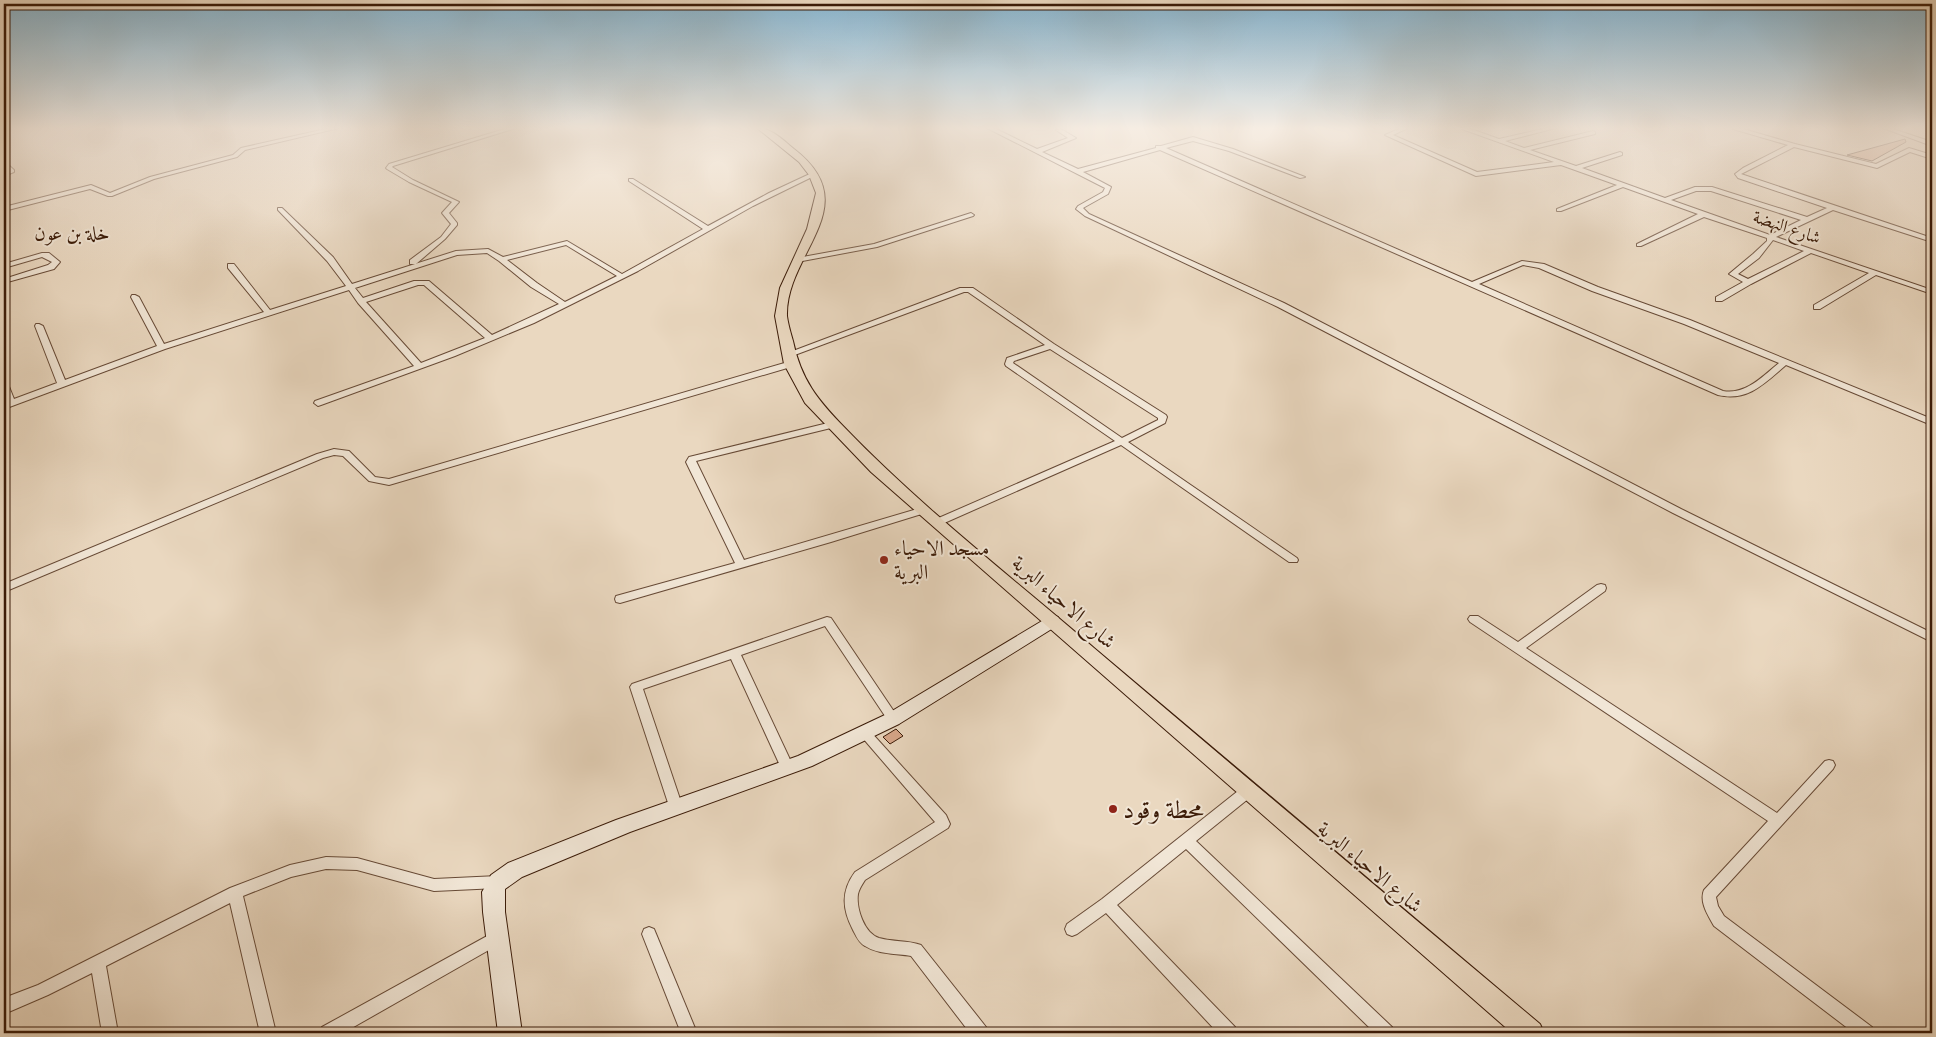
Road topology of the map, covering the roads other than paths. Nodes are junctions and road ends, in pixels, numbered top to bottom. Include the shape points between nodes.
1 (158, 176) edge
2 (402, 176) edge
3 (809, 176) edge
4 (815, 176) edge
5 (1089, 176) edge
6 (1224, 176) edge
7 (1600, 176) edge
8 (1742, 176) edge
9 (631, 180) dead end
10 (1623, 185) junction
11 (1665, 200) junction
12 (1832, 208) junction
13 (4, 209) edge
14 (280, 209) dead end
15 (1559, 210) dead end
16 (1704, 214) junction
17 (971, 215) dead end
18 (1809, 220) junction
19 (706, 228) junction
20 (1770, 237) junction
21 (1932, 240) edge
22 (1639, 245) dead end
23 (1810, 251) junction
24 (502, 258) junction
25 (798, 260) junction
26 (4, 266) edge
27 (231, 266) dead end
28 (406, 267) junction
29 (1875, 273) junction
30 (621, 276) junction
31 (4, 281) edge
32 (1748, 282) junction
33 (1473, 284) junction
34 (352, 287) junction
35 (1932, 292) edge
36 (135, 297) dead end
37 (1719, 299) dead end
38 (360, 301) junction
39 (564, 304) junction
40 (1817, 307) dead end
41 (268, 312) junction
42 (39, 326) dead end
43 (490, 338) junction
44 (1051, 346) junction
45 (162, 347) junction
46 (790, 359) junction
47 (1784, 363) junction
48 (419, 366) junction
49 (4, 384) edge
50 (62, 384) junction
51 (318, 403) dead end
52 (7, 405) edge
53 (1932, 422) edge
54 (832, 425) junction
55 (1121, 442) junction
56 (924, 510) junction
57 (938, 522) junction
58 (1293, 560) dead end
59 (741, 564) junction
60 (4, 588) edge
61 (1600, 588) dead end
62 (620, 599) dead end
63 (1474, 619) dead end
64 (1052, 621) junction
65 (1932, 638) edge
66 (1518, 648) junction
67 (734, 653) junction
68 (893, 719) junction
69 (866, 733) junction
70 (1829, 765) dead end
71 (788, 768) junction
72 (1248, 791) junction
73 (676, 808) junction
74 (1777, 820) junction
75 (1187, 842) junction
76 (498, 882) junction
77 (235, 893) junction
78 (1107, 904) junction
79 (1072, 929) dead end
80 (649, 934) dead end
81 (498, 937) junction
82 (98, 962) junction
83 (4, 1006) edge
84 (505, 1031) edge
85 (110, 1033) edge
86 (268, 1033) edge
87 (328, 1033) edge
88 (689, 1033) edge
89 (980, 1033) edge
90 (1229, 1033) edge
91 (1386, 1033) edge
92 (1531, 1033) edge
93 (1866, 1033) edge

1 - 13 street via 110,195 90,187
2 - 28 street via 456,202 445,213 455,224 450,232
3 - 19 street
4 - 25 main road, شارع الاحياء البرية via 821,193 820,204
5 - 65 street via 1108,187 1106,194 1080,206 1079,209 1087,215 1281,305 1677,511
6 - 33 street
7 - 10 street, شارع النهضة
8 - 12 street
9 - 19 street
10 - 11 street, شارع النهضة
10 - 15 street
11 - 16 street, شارع النهضة
11 - 18 street via 1695,189 1712,189
12 - 18 street
12 - 21 street
14 - 34 street via 306,233
16 - 20 street, شارع النهضة
16 - 22 street
17 - 25 street via 875,246
18 - 20 street
19 - 30 street
20 - 23 street, شارع النهضة
20 - 32 street via 1756,256 1733,274
23 - 29 street, شارع النهضة
23 - 32 street
24 - 28 street via 488,252 467,251
24 - 30 street via 567,243
24 - 39 street via 534,286
25 - 46 main road, شارع الاحياء البرية via 786,288 781,316
26 - 31 street via 42,255 56,262 51,267
27 - 41 street
28 - 34 street
29 - 35 street, شارع النهضة
29 - 40 street
30 - 39 street
32 - 37 street
33 - 47 street via 1529,263 1687,322
33 - 47 street via 1729,396 1740,395
34 - 38 street
34 - 41 street
36 - 45 street
38 - 43 street via 426,283
38 - 48 street
39 - 43 street
41 - 45 street
42 - 50 street
43 - 48 street
44 - 46 street via 970,290 965,290
44 - 55 street via 1162,417 1162,421
44 - 55 street via 1010,360 1009,364
45 - 50 street
46 - 54 main road, شارع الاحياء البرية via 810,400
46 - 60 street via 389,482 372,479 346,453 320,456
47 - 53 street
48 - 51 street
49 - 52 street
50 - 52 street
54 - 56 main road, شارع الاحياء البرية
54 - 59 street via 692,459
55 - 57 street
55 - 58 street
56 - 57 main road, شارع الاحياء البرية
56 - 59 street
57 - 64 main road, شارع الاحياء البرية
59 - 62 street
61 - 66 street
63 - 66 street
64 - 68 main road
64 - 72 main road, شارع الاحياء البرية
66 - 74 street
67 - 68 street via 827,621
67 - 71 street
67 - 73 street via 636,687
68 - 69 main road
69 - 71 main road
69 - 89 street via 943,824 860,876 852,890 852,918 873,943 907,946 916,950
70 - 74 street
71 - 73 main road
72 - 75 street
72 - 92 main road, شارع الاحياء البرية
73 - 76 main road via 515,870
74 - 93 street via 1709,895 1711,907 1719,921
75 - 78 street
75 - 91 street
76 - 77 street via 434,885 357,864 326,863 290,871
76 - 81 main road via 492,892
77 - 82 street
77 - 86 street
78 - 79 street
78 - 90 street
80 - 88 street
81 - 84 main road
81 - 87 street
82 - 83 street
82 - 85 street

